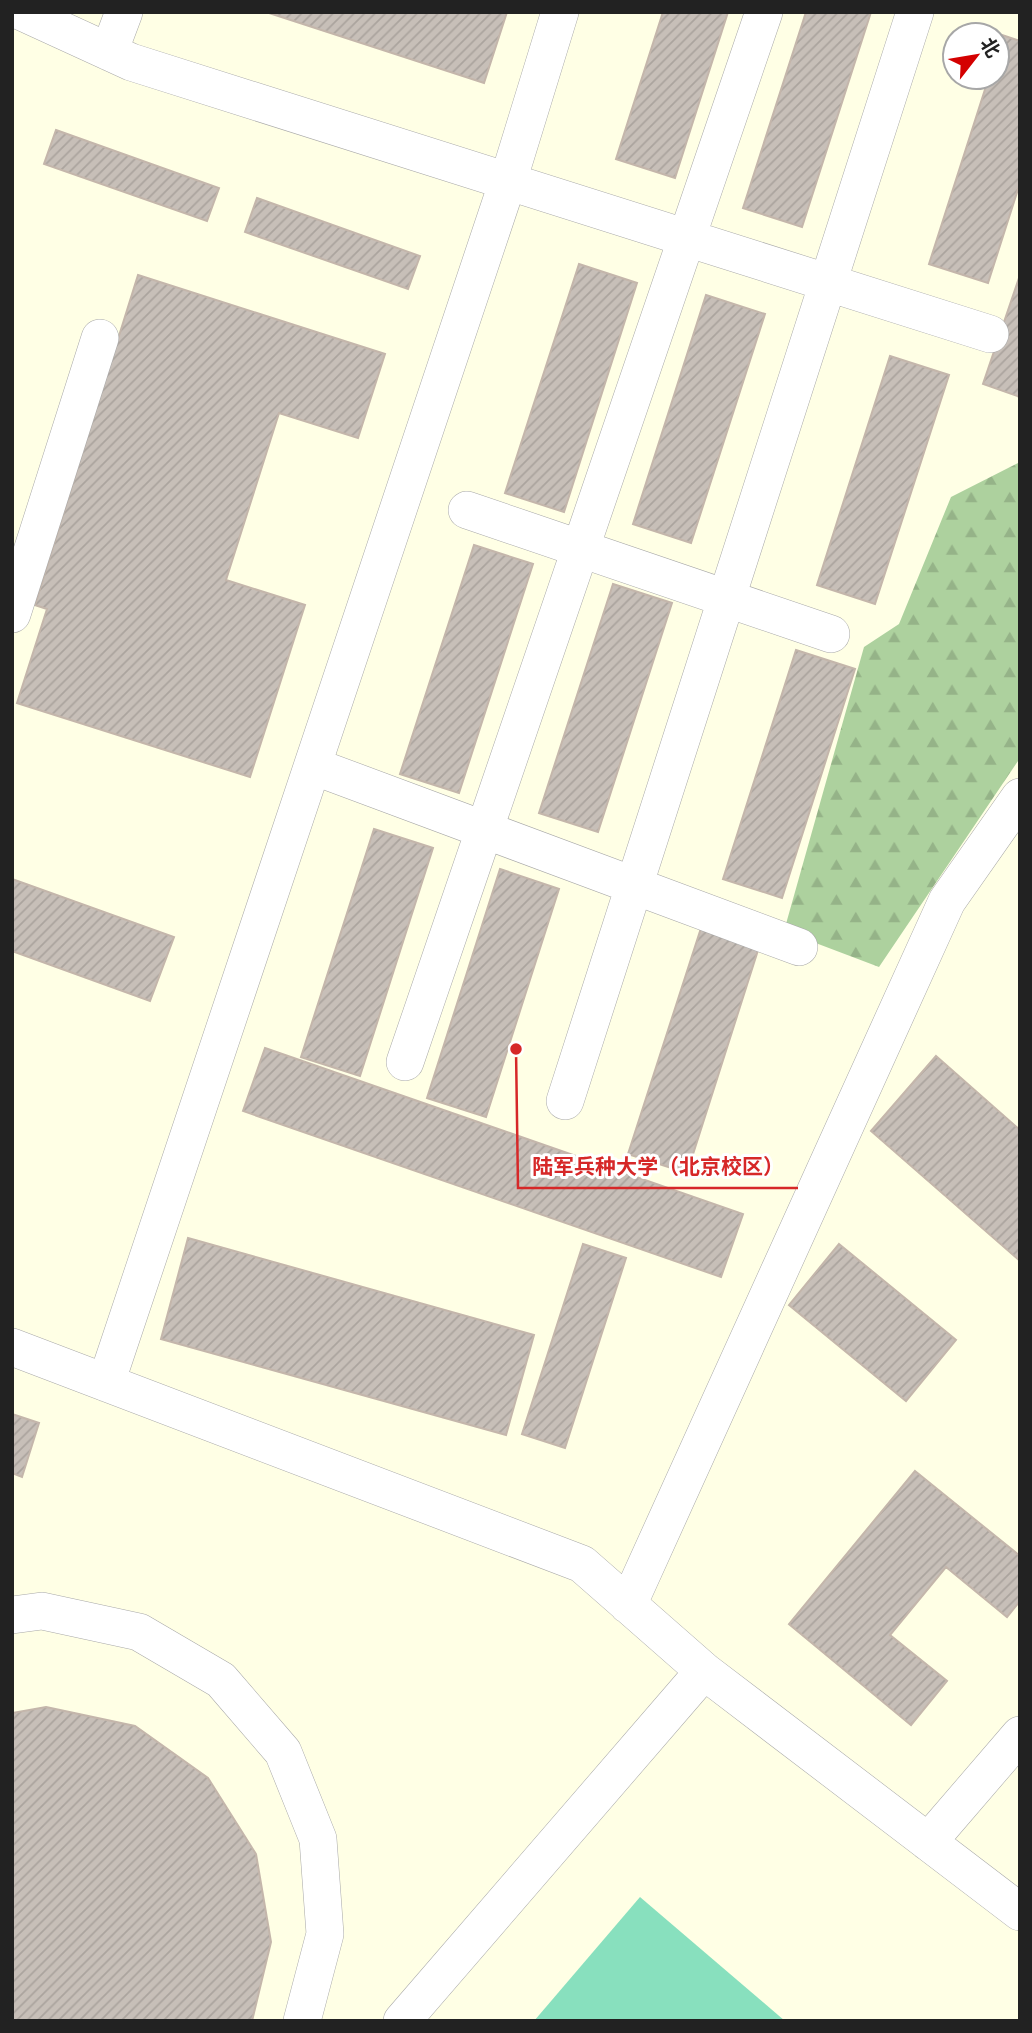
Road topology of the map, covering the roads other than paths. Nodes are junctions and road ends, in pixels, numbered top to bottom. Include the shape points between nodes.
1 (22, 12) edge
2 (124, 12) edge
3 (560, 12) edge
4 (764, 12) edge
5 (915, 12) edge
6 (109, 52) junction
7 (508, 181) junction
8 (687, 238) junction
9 (828, 282) junction
10 (990, 334) dead end
11 (100, 338) dead end
12 (467, 510) dead end
13 (581, 548) junction
14 (727, 598) junction
15 (12, 614) edge
16 (831, 634) dead end
17 (313, 766) junction
18 (1020, 797) edge
19 (485, 831) junction
20 (634, 886) junction
21 (799, 947) dead end
22 (405, 1062) dead end
23 (565, 1101) dead end
24 (12, 1347) edge
25 (106, 1383) junction
26 (628, 1605) junction
27 (12, 1615) edge
28 (704, 1671) junction
29 (1020, 1735) edge
30 (928, 1842) junction
31 (1020, 1912) edge
32 (302, 2021) edge
33 (402, 2021) edge

1 - 6 lane
2 - 6 lane
3 - 7 lane
4 - 8 lane
5 - 9 lane
6 - 7 lane
7 - 8 lane
7 - 17 lane
8 - 9 lane
8 - 13 lane
9 - 10 lane
9 - 14 lane
11 - 15 lane
12 - 13 lane
13 - 14 lane
13 - 19 lane
14 - 16 lane
14 - 20 lane
17 - 19 lane
17 - 25 lane
18 - 26 lane via 947,901
19 - 20 lane
19 - 22 lane
20 - 21 lane
20 - 23 lane
24 - 25 lane
25 - 26 lane via 582,1564
26 - 28 lane
27 - 32 lane via 42,1611 139,1632 220,1680 282,1752 318,1839 325,1934
28 - 30 lane
28 - 33 lane
29 - 30 lane
30 - 31 lane

